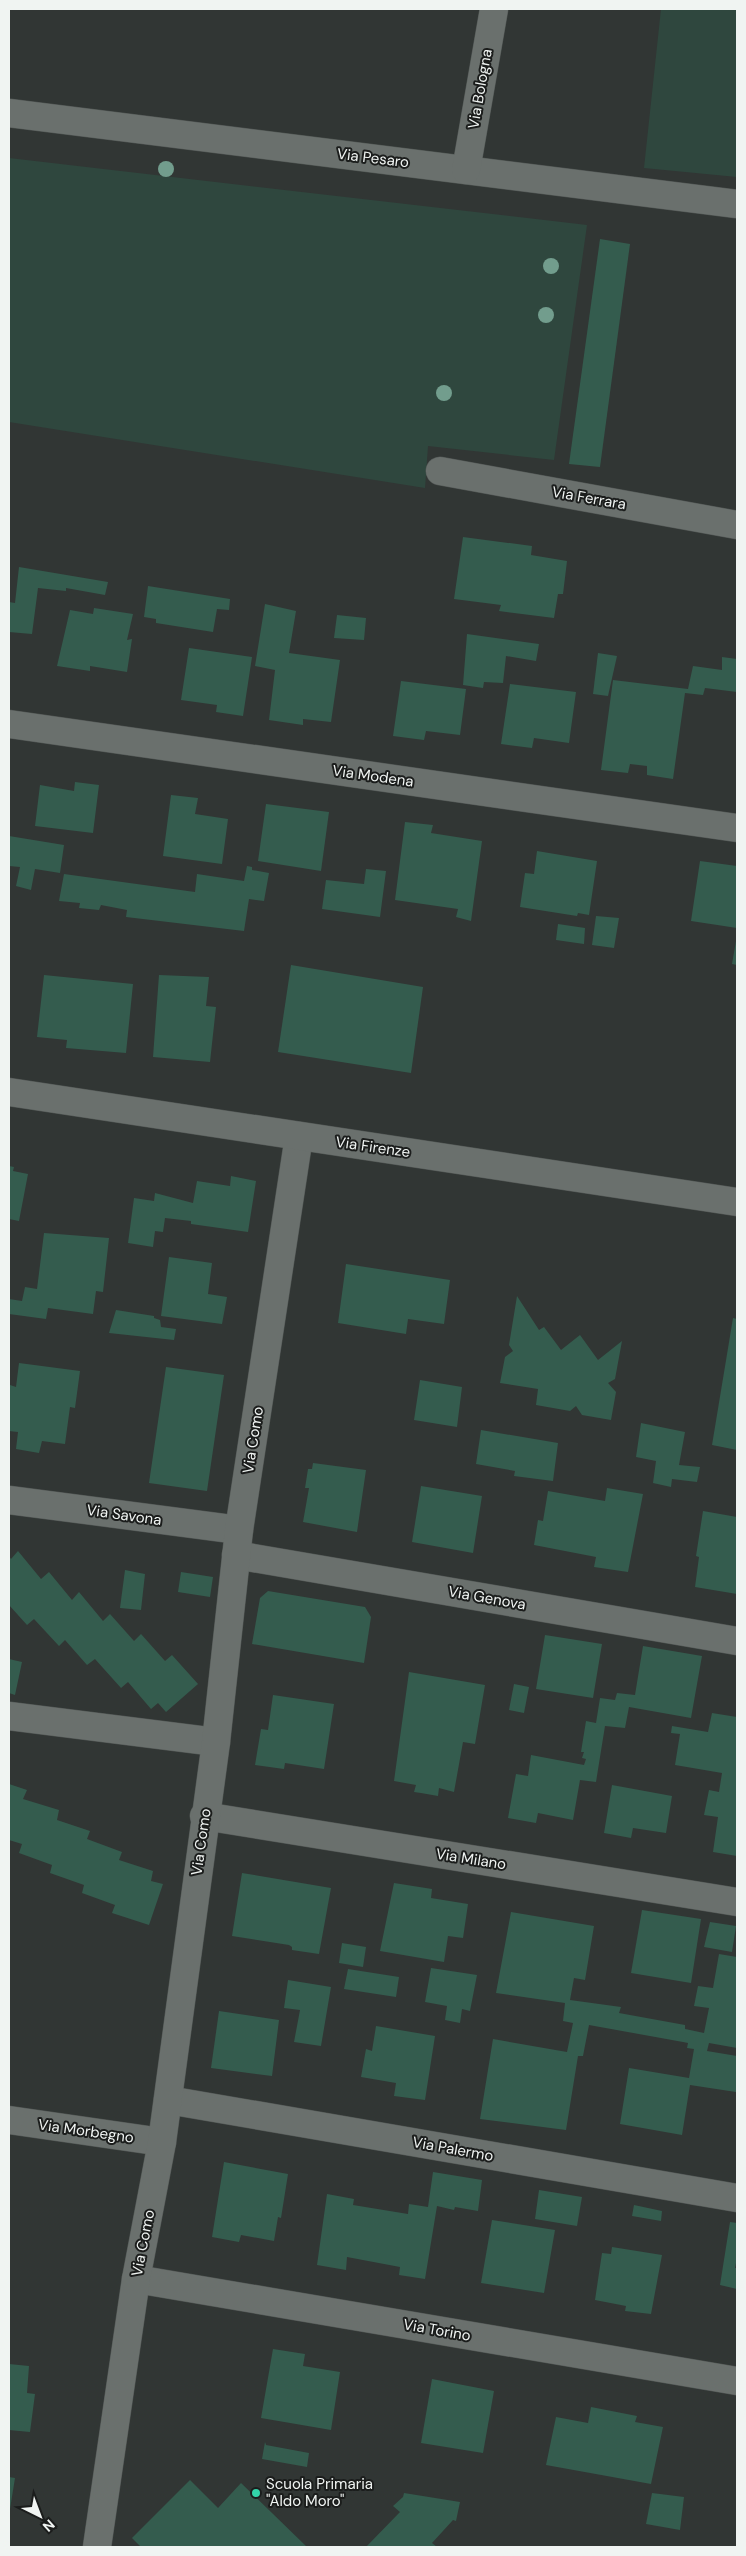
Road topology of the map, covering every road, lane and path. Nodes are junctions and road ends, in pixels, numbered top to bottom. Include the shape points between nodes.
1 (494, 9) edge
2 (9, 113) edge
3 (466, 170) junction
4 (737, 204) edge
5 (440, 471) dead end
6 (737, 524) edge
7 (9, 724) edge
8 (737, 828) edge
9 (9, 1092) edge
10 (299, 1136) junction
11 (737, 1202) edge
12 (9, 1500) edge
13 (237, 1542) junction
14 (737, 1641) edge
15 (9, 1716) edge
16 (216, 1742) junction
17 (204, 1816) junction
18 (737, 1902) edge
19 (168, 2100) junction
20 (9, 2120) edge
21 (162, 2142) junction
22 (737, 2198) edge
23 (136, 2279) junction
24 (737, 2381) edge
25 (97, 2547) edge

1 - 3 street, Via Bologna
2 - 3 street, Via Pesaro
3 - 4 street, Via Pesaro
5 - 6 street, Via Ferrara
7 - 8 street, Via Modena
9 - 10 street, Via Firenze
10 - 11 street, Via Firenze
10 - 13 street, Via Como
12 - 13 street, Via Savona
13 - 14 street, Via Genova
13 - 16 street, Via Como
15 - 16 street
16 - 17 street, Via Como
17 - 18 street, Via Milano
17 - 19 street, Via Como
19 - 21 street, Via Como
19 - 22 street, Via Palermo
20 - 21 street, Via Morbegno
21 - 23 street, Via Como
23 - 24 street, Via Torino
23 - 25 street, Via Como

